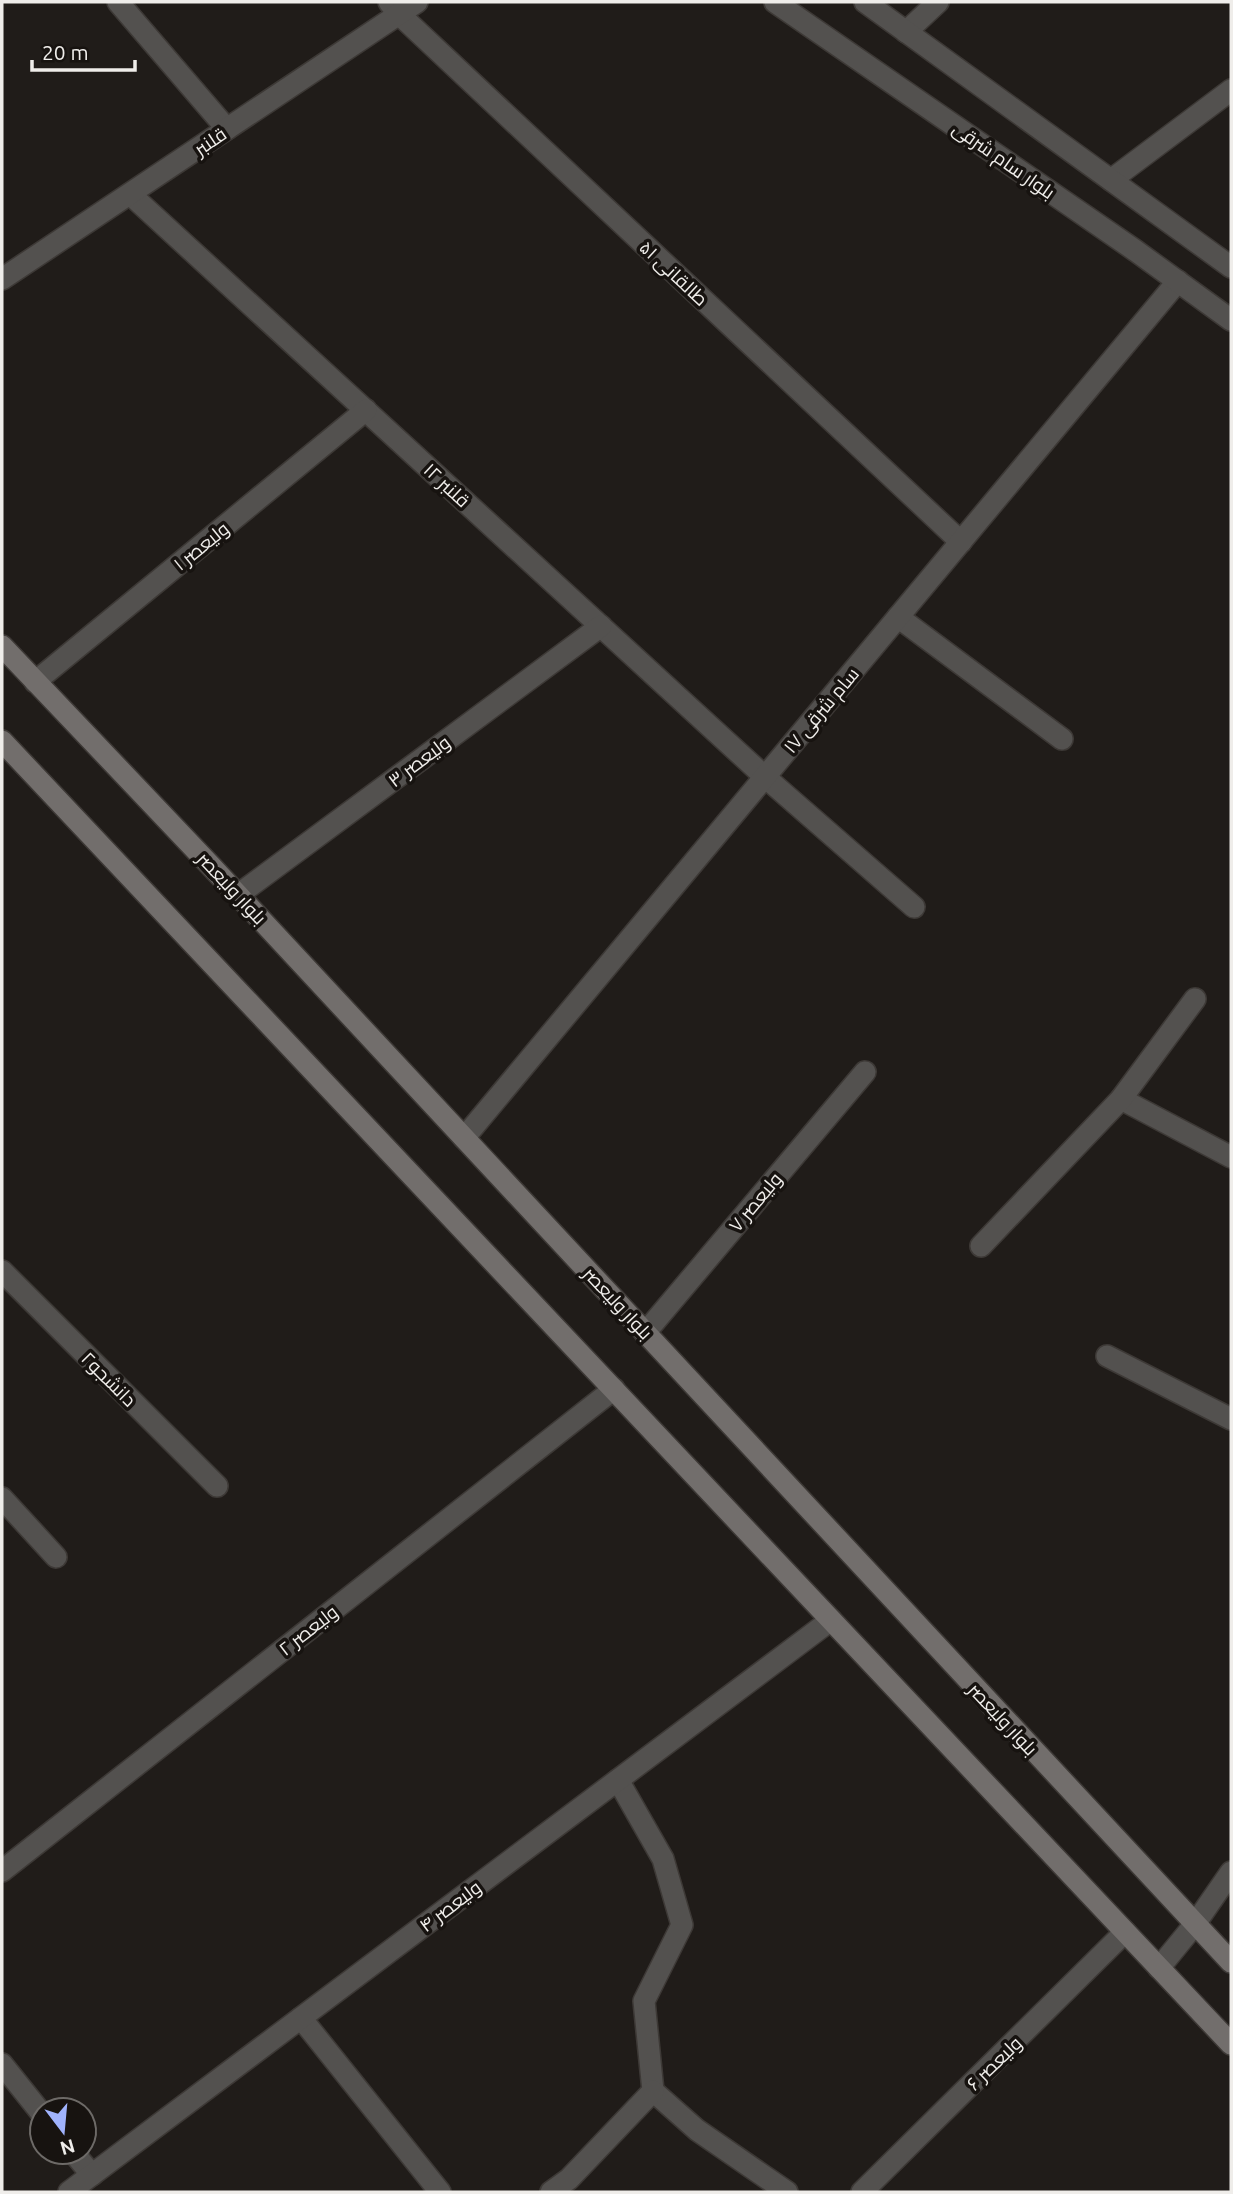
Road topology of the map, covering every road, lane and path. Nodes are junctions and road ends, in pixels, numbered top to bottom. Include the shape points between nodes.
1 (118, 2) edge
2 (417, 2) edge
3 (775, 2) edge
4 (865, 2) edge
5 (938, 2) edge
6 (394, 8) edge
7 (906, 32) junction
8 (1231, 90) edge
9 (228, 129) junction
10 (1111, 180) junction
11 (130, 194) junction
12 (1231, 267) edge
13 (2, 279) edge
14 (1178, 281) junction
15 (1231, 320) edge
16 (366, 410) junction
17 (961, 542) junction
18 (898, 617) junction
19 (601, 626) junction
20 (2, 646) edge
21 (36, 682) junction
22 (1062, 738) dead end
23 (2, 741) edge
24 (765, 777) junction
25 (238, 895) junction
26 (914, 907) dead end
27 (1195, 999) dead end
28 (865, 1072) dead end
29 (1121, 1099) junction
30 (464, 1138) junction
31 (1231, 1157) edge
32 (981, 1246) dead end
33 (2, 1271) edge
34 (645, 1333) junction
35 (1107, 1356) dead end
36 (614, 1390) junction
37 (1231, 1419) edge
38 (217, 1486) dead end
39 (2, 1498) edge
40 (57, 1557) dead end
41 (831, 1620) junction
42 (618, 1780) junction
43 (2, 1871) edge
44 (1231, 1872) edge
45 (1195, 1924) junction
46 (1125, 1932) junction
47 (1231, 1962) edge
48 (1159, 1968) junction
49 (301, 2018) junction
50 (1231, 2044) edge
51 (2, 2064) edge
52 (653, 2091) junction
53 (28, 2096) edge
54 (85, 2166) edge
55 (92, 2175) junction
56 (69, 2192) edge
57 (440, 2192) edge
58 (551, 2192) edge
59 (787, 2192) edge
60 (862, 2192) edge

1 - 9 street
2 - 6 street, قلنبر
3 - 14 street, بلوار سام شرقی
4 - 7 street
5 - 7 street
6 - 9 street, قلنبر
6 - 17 street, طالقانی ۵۱
7 - 10 street
8 - 10 street
9 - 11 street, قلنبر
10 - 12 street
11 - 13 street, قلنبر
11 - 16 street, قلنبر ۱۲
14 - 15 street, بلوار سام شرقی
14 - 17 street, سام شرقی ۱۷
16 - 19 street, قلنبر ۱۲
16 - 21 street, ولیعصر ۱
17 - 18 street, سام شرقی ۱۷
18 - 22 street
18 - 24 street, سام شرقی ۱۷
19 - 24 street, قلنبر ۱۲
19 - 25 street, ولیعصر ۳
20 - 21 main road, بلوار ولیعصر
21 - 25 main road, بلوار ولیعصر
23 - 36 main road
24 - 26 street, قلنبر ۱۲
24 - 30 street, سام شرقی ۱۷
25 - 30 main road, بلوار ولیعصر
27 - 29 street
28 - 34 street, ولیعصر ۷
29 - 31 street
29 - 32 street
30 - 34 main road, بلوار ولیعصر
33 - 38 street, دانشجو۲
34 - 45 main road, بلوار ولیعصر
35 - 37 street
36 - 41 main road
36 - 43 street, ولیعصر ۲
39 - 40 street
41 - 42 street, ولیعصر ۴
41 - 46 main road
42 - 49 street, ولیعصر ۴
42 - 52 street via 663,1859 682,1924 644,2001
44 - 45 street
45 - 47 main road, بلوار ولیعصر
45 - 48 street
46 - 48 main road
46 - 60 street, ولیعصر ۶
48 - 50 main road
49 - 55 street, ولیعصر ۴
49 - 57 street
51 - 53 street
52 - 58 street
52 - 59 street via 697,2130
54 - 55 street
55 - 56 street, ولیعصر ۴

